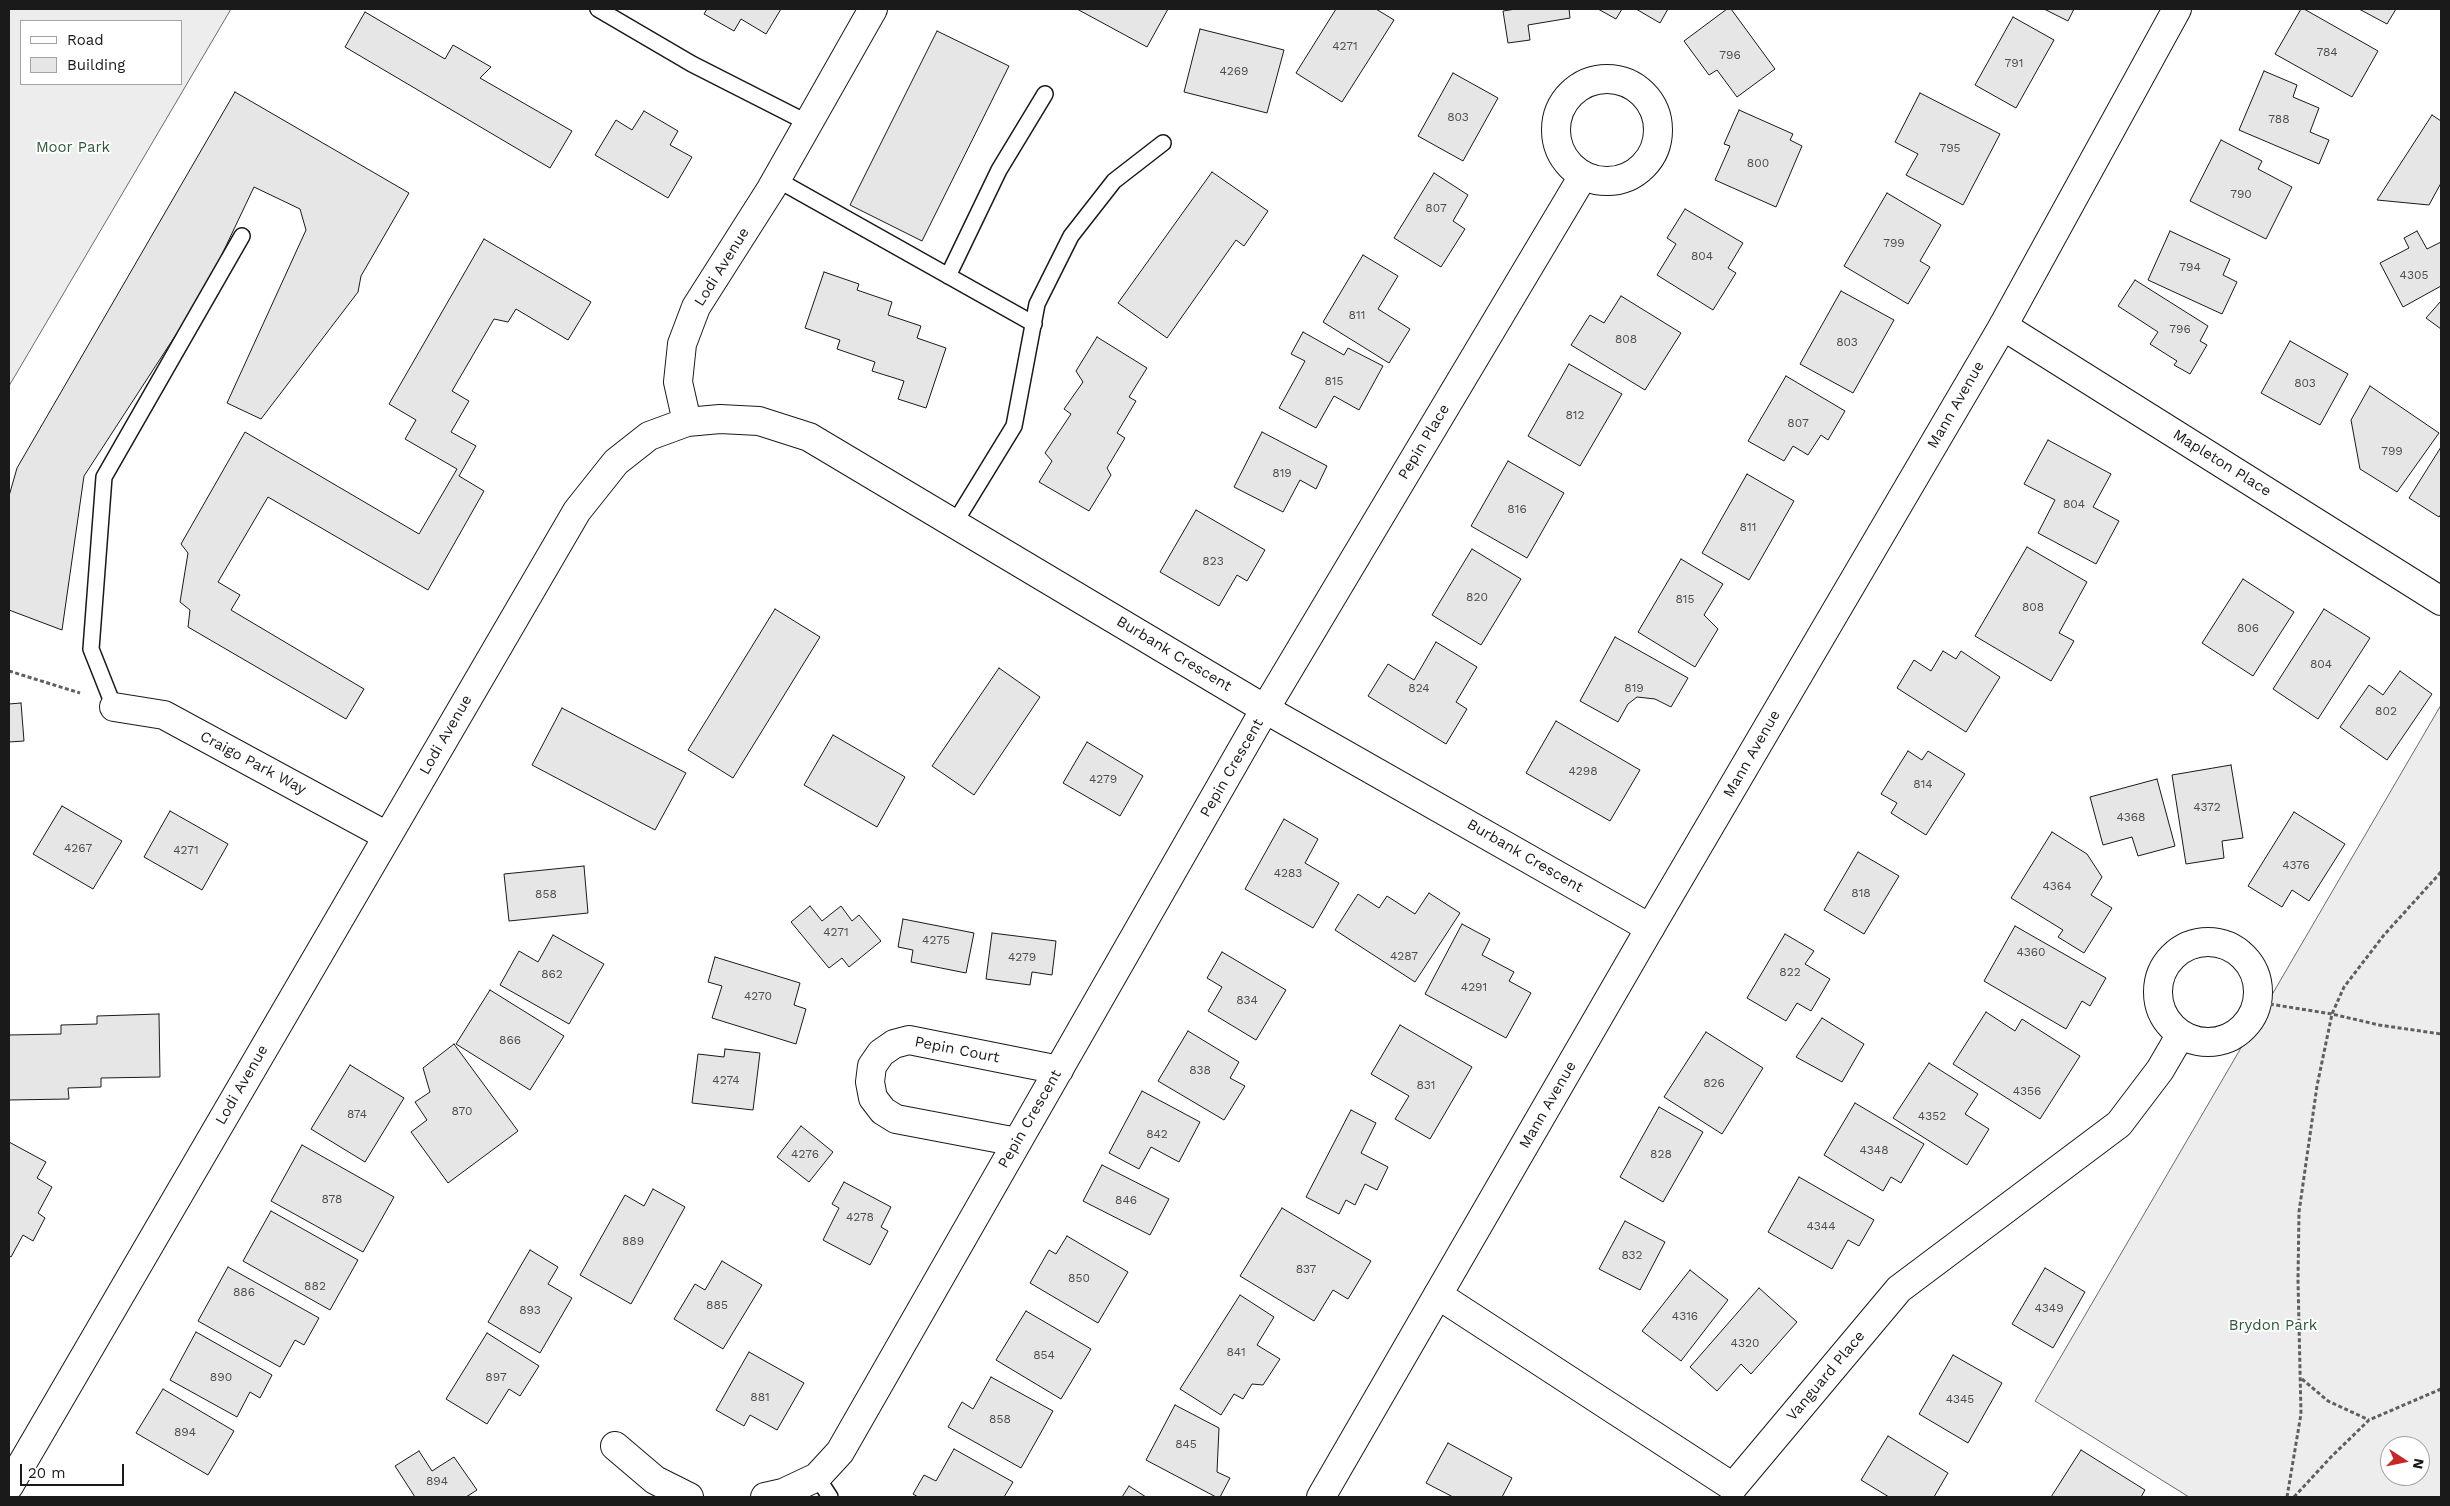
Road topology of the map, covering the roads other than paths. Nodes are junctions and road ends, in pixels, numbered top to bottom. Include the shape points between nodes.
1 (598, 9) edge
2 (873, 9) edge
3 (2177, 9) edge
4 (1045, 94) dead end
5 (808, 123) junction
6 (1163, 143) dead end
7 (1583, 176) dead end
8 (776, 179) junction
9 (242, 236) dead end
10 (948, 276) junction
11 (1034, 324) junction
12 (2003, 326) junction
13 (687, 422) junction
14 (954, 524) junction
15 (2441, 601) edge
16 (114, 707) joint
17 (1266, 709) junction
18 (386, 836) junction
19 (1650, 928) junction
20 (2181, 1034) junction
21 (1059, 1070) junction
22 (1017, 1142) junction
23 (1438, 1295) junction
24 (615, 1446) dead end
25 (9, 1486) edge
26 (823, 1487) edge
27 (689, 1497) edge
28 (765, 1497) edge
29 (1321, 1497) edge

1 - 5 lane via 692,64
2 - 5 street, Lodi Avenue
3 - 12 street, Mann Avenue
4 - 10 lane via 1000,170
5 - 8 street, Lodi Avenue
6 - 11 lane via 1114,181 1071,236 1038,304
7 - 17 street, Pepin Place
8 - 10 lane
8 - 13 street, Lodi Avenue via 696,307 682,344 678,382
9 - 16 lane via 104,477 92,649
10 - 11 lane
11 - 14 lane via 1014,426
12 - 15 street, Mapleton Place
12 - 19 street, Mann Avenue
13 - 14 street, Burbank Crescent via 720,419 759,421 809,437
13 - 18 street, Lodi Avenue via 649,436 616,462 577,510
14 - 17 street, Burbank Crescent
16 - 18 street, Craigo Park Way via 164,715
17 - 19 street, Burbank Crescent
17 - 21 street, Pepin Crescent
18 - 25 street, Lodi Avenue
19 - 23 street, Mann Avenue
20 - 20 street via 2168,1022 2160,1006 2158,988 2162,971 2173,956 2188,946 2206,942 2223,944 2239,953 2251,967 2257,984 2257,1002 2249,1020 2236,1033 2218,1041 2199,1041
20 - 23 street, Vanguard Place via 2160,1070 2119,1124 1899,1289 1733,1487
21 - 22 street, Pepin Crescent
21 - 22 street, Pepin Court via 909,1040 894,1044 881,1053 872,1066 873,1098 883,1111 896,1119
22 - 26 street, Pepin Crescent
23 - 29 street, Mann Avenue
24 - 27 street via 655,1480
26 - 28 street, Pepin Crescent

